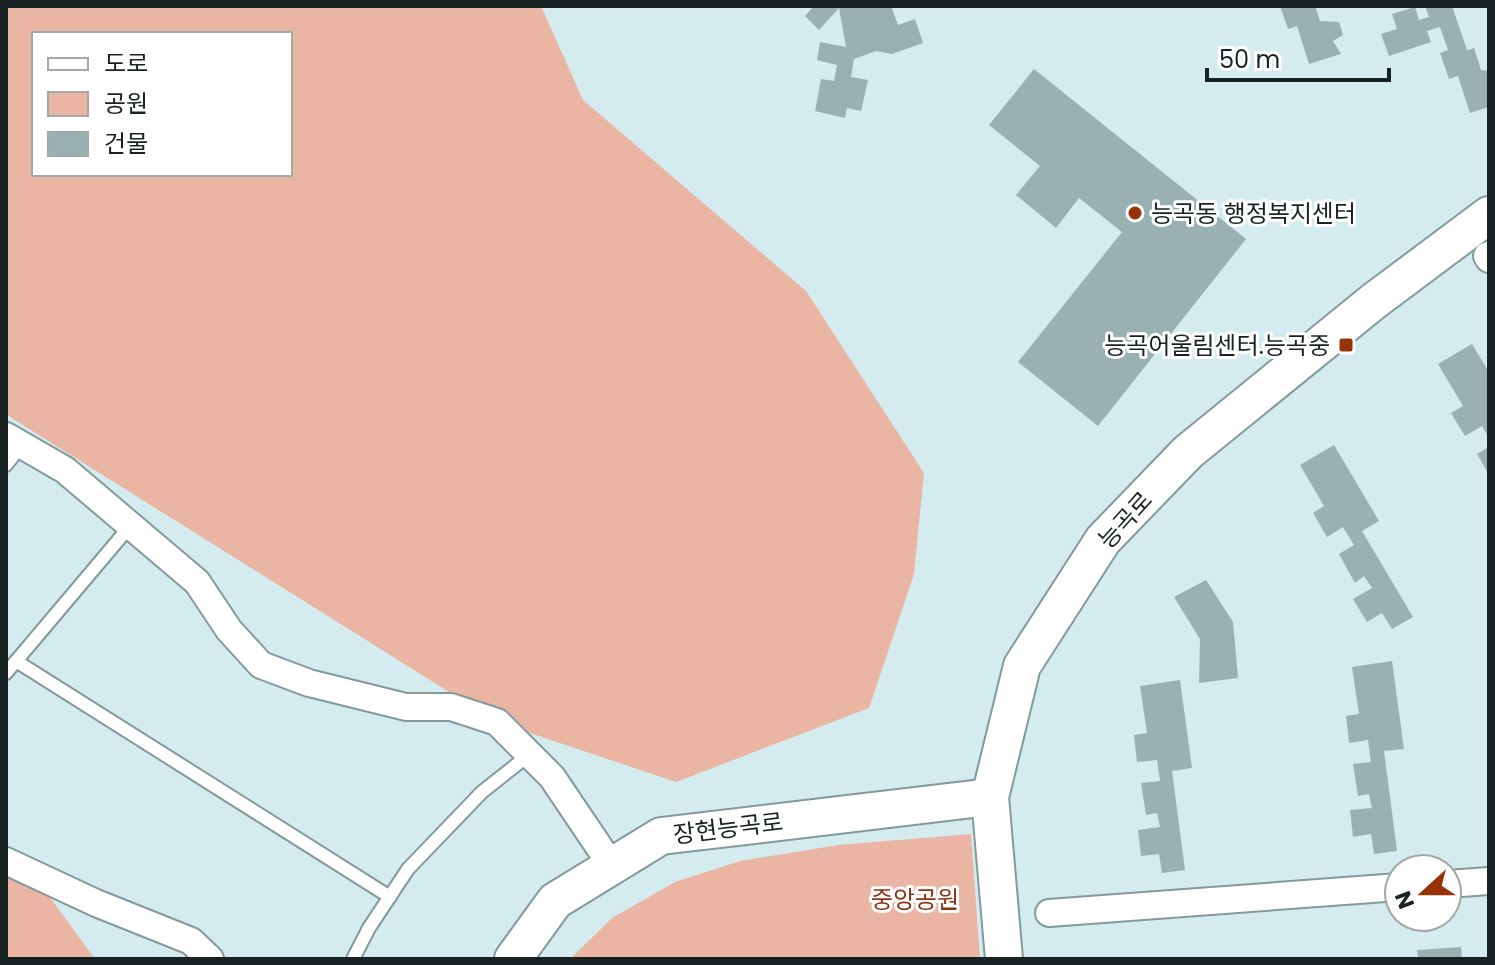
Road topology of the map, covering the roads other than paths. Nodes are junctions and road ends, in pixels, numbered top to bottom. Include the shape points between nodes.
1 (1489, 215) edge
2 (11, 449) edge
3 (131, 525) junction
4 (16, 661) junction
5 (6, 673) edge
6 (530, 754) junction
7 (990, 797) junction
8 (6, 861) edge
9 (612, 866) junction
10 (1489, 881) edge
11 (1463, 883) edge
12 (1383, 888) edge
13 (390, 897) junction
14 (1049, 913) dead end
15 (210, 959) edge
16 (353, 959) edge
17 (513, 959) edge
18 (1004, 959) edge

1 - 7 main road, 능곡로 via 1188,452 1103,540 1022,666
2 - 3 street via 65,470
3 - 4 lane
3 - 6 street via 197,582 261,665 406,707 451,707 497,722
4 - 5 lane
4 - 13 lane
6 - 9 street via 552,777
6 - 13 lane via 482,792 408,869
7 - 9 main road, 장현능곡로 via 661,836
7 - 18 main road, 능곡로
8 - 15 street via 191,941
9 - 17 main road, 장현능곡로 via 555,901
10 - 11 street
12 - 14 street
13 - 16 lane

